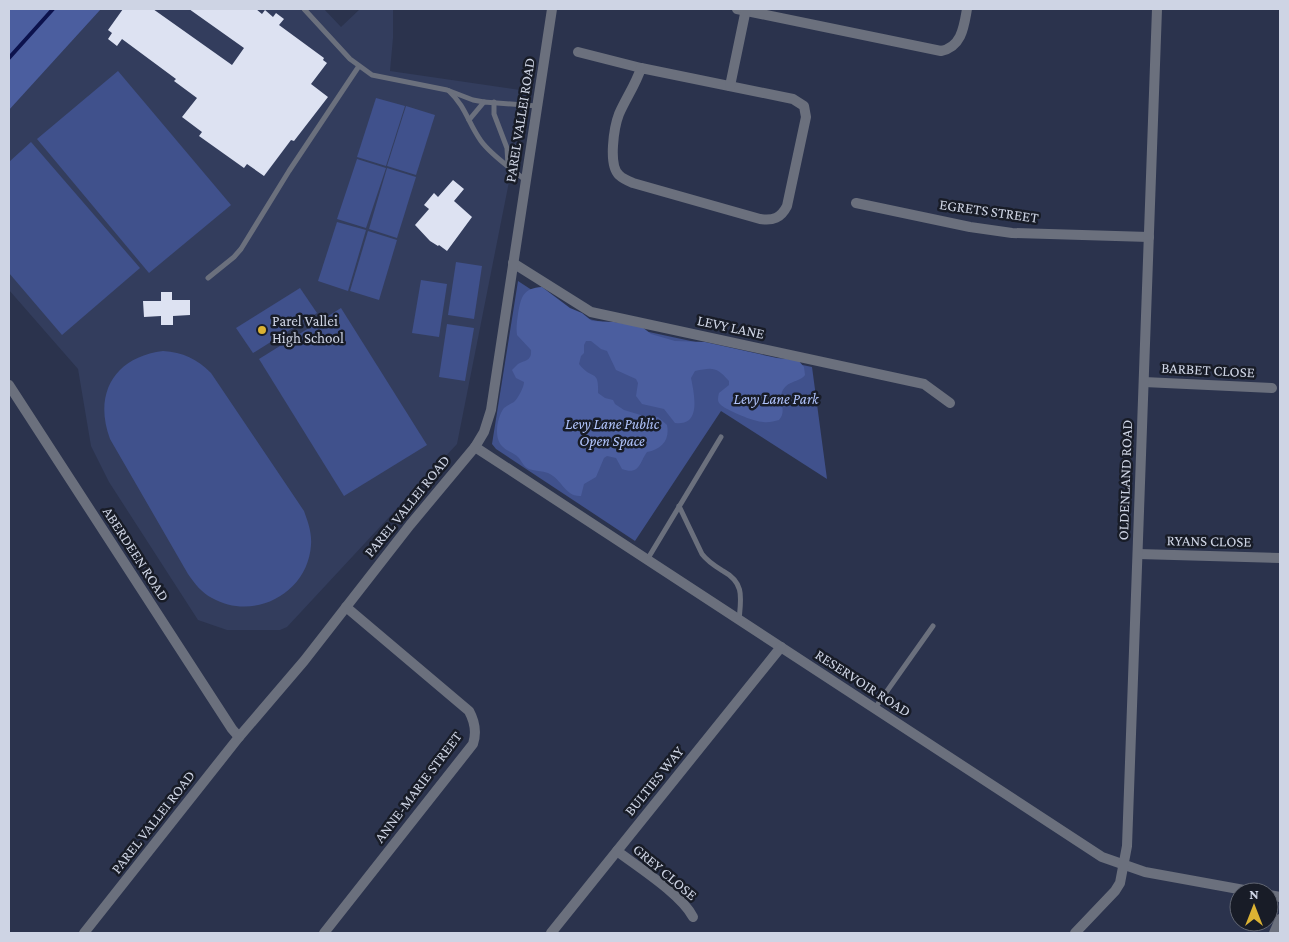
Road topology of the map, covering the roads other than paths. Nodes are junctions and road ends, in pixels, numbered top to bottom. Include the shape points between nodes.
1 (304, 9) edge
2 (552, 9) edge
3 (743, 9) edge
4 (967, 9) edge
5 (1157, 9) edge
6 (578, 52) dead end
7 (359, 66) junction
8 (641, 68) junction
9 (730, 86) junction
10 (447, 90) junction
11 (484, 102) junction
12 (494, 102) junction
13 (537, 106) junction
14 (469, 120) junction
15 (508, 165) junction
16 (526, 180) junction
17 (856, 202) dead end
18 (1149, 237) junction
19 (513, 263) junction
20 (208, 278) dead end
21 (1144, 382) junction
22 (9, 385) edge
23 (1272, 388) dead end
24 (950, 403) dead end
25 (721, 438) dead end
26 (475, 447) junction
27 (679, 506) junction
28 (1138, 554) junction
29 (1280, 558) edge
30 (647, 560) junction
31 (346, 608) junction
32 (739, 620) junction
33 (933, 626) dead end
34 (781, 647) junction
35 (875, 708) junction
36 (239, 737) junction
37 (617, 851) junction
38 (1124, 864) junction
39 (1229, 887) edge
40 (693, 917) dead end
41 (1280, 919) edge
42 (84, 933) edge
43 (324, 933) edge
44 (551, 933) edge
45 (1075, 933) edge
46 (1274, 933) edge

1 - 7 lane
2 - 13 street, PAREL VALLEI ROAD
3 - 4 street via 941,51 953,47 958,41
3 - 9 street
5 - 18 street, OLDENLAND ROAD
6 - 8 street
7 - 10 lane via 379,77
7 - 20 lane via 241,249
8 - 9 street
8 - 9 street via 619,114 615,131 613,163 619,175 633,183 769,221 776,219 787,206 805,110 793,99
10 - 11 lane
10 - 14 lane via 461,104
11 - 12 lane
11 - 14 lane
12 - 13 lane
12 - 15 lane via 494,114 507,148
13 - 16 street, PAREL VALLEI ROAD
14 - 15 lane via 486,148
15 - 16 lane
16 - 19 street, PAREL VALLEI ROAD
17 - 18 street, EGRETS STREET via 1012,233
18 - 21 street, OLDENLAND ROAD
19 - 24 street, LEVY LANE via 591,312 924,384
19 - 26 street, PAREL VALLEI ROAD via 491,410
21 - 23 street, BARBET CLOSE
21 - 28 street, OLDENLAND ROAD
22 - 36 street, ABERDEEN ROAD
25 - 27 lane
26 - 30 street, RESERVOIR ROAD
26 - 31 street, PAREL VALLEI ROAD
27 - 30 lane
27 - 32 lane via 706,560 737,581 741,600
28 - 29 street, RYANS CLOSE
28 - 38 street, OLDENLAND ROAD
30 - 32 street, RESERVOIR ROAD
31 - 36 street, PAREL VALLEI ROAD
31 - 43 street, ANNE-MARIE STREET via 469,711 474,720 475,737 473,744
32 - 34 street, RESERVOIR ROAD
33 - 35 lane
34 - 35 street, RESERVOIR ROAD
34 - 37 street, BULTIES WAY
35 - 38 street, RESERVOIR ROAD via 1102,857
36 - 42 street, PAREL VALLEI ROAD
37 - 40 street, GREY CLOSE via 678,899
37 - 44 street, BULTIES WAY
38 - 39 street, RESERVOIR ROAD via 1144,872
38 - 45 street, OLDENLAND ROAD via 1115,891
41 - 46 street

